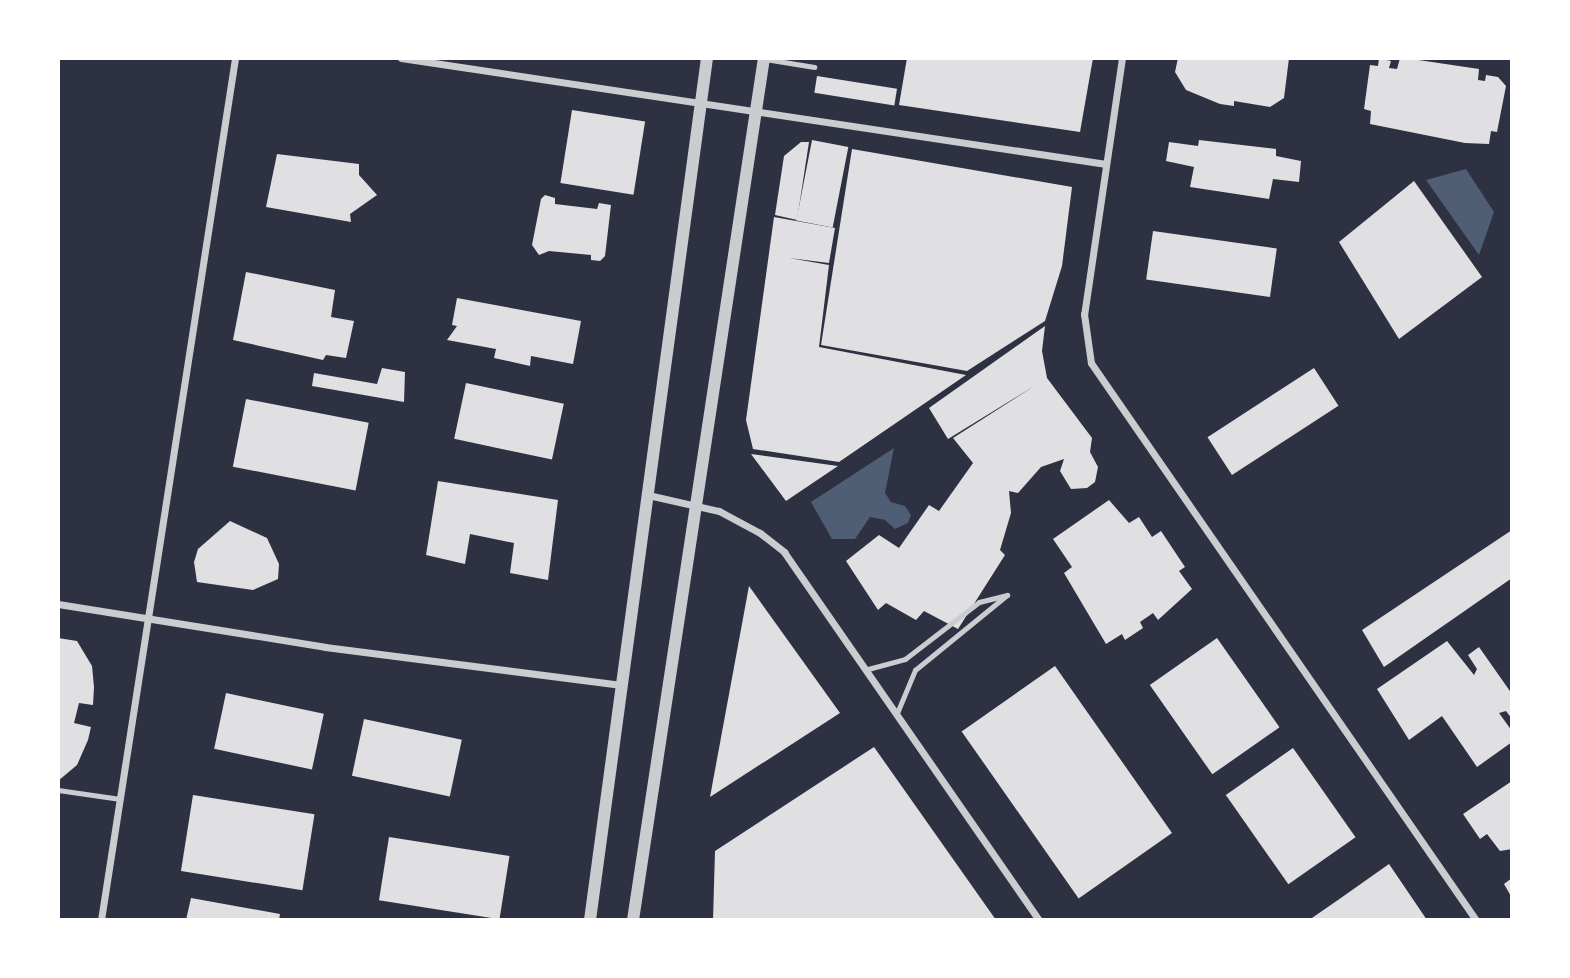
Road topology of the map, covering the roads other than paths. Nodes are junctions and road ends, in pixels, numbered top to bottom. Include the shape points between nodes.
1 (235, 58) edge
2 (401, 58) edge
3 (708, 58) edge
4 (764, 58) edge
5 (1122, 58) edge
6 (814, 67) dead end
7 (701, 104) junction
8 (756, 112) junction
9 (1106, 164) junction
10 (648, 495) junction
11 (695, 504) junction
12 (58, 604) edge
13 (148, 619) junction
14 (868, 669) junction
15 (622, 685) junction
16 (897, 713) junction
17 (58, 790) edge
18 (120, 799) junction
19 (101, 920) edge
20 (590, 920) edge
21 (633, 920) edge
22 (1040, 920) edge
23 (1476, 920) edge

1 - 13 street
2 - 7 street
3 - 7 street
4 - 6 lane
4 - 8 street
5 - 9 street
7 - 8 street
7 - 10 street
8 - 9 street
8 - 11 street
9 - 23 street via 1084,314 1091,363
10 - 11 street
10 - 15 street
11 - 14 street via 760,533 784,552
11 - 21 street
12 - 13 street
13 - 15 street
13 - 18 street
14 - 16 street
14 - 16 lane via 905,659 979,602 1007,595 915,670
15 - 20 street
16 - 22 street
17 - 18 lane
18 - 19 street

